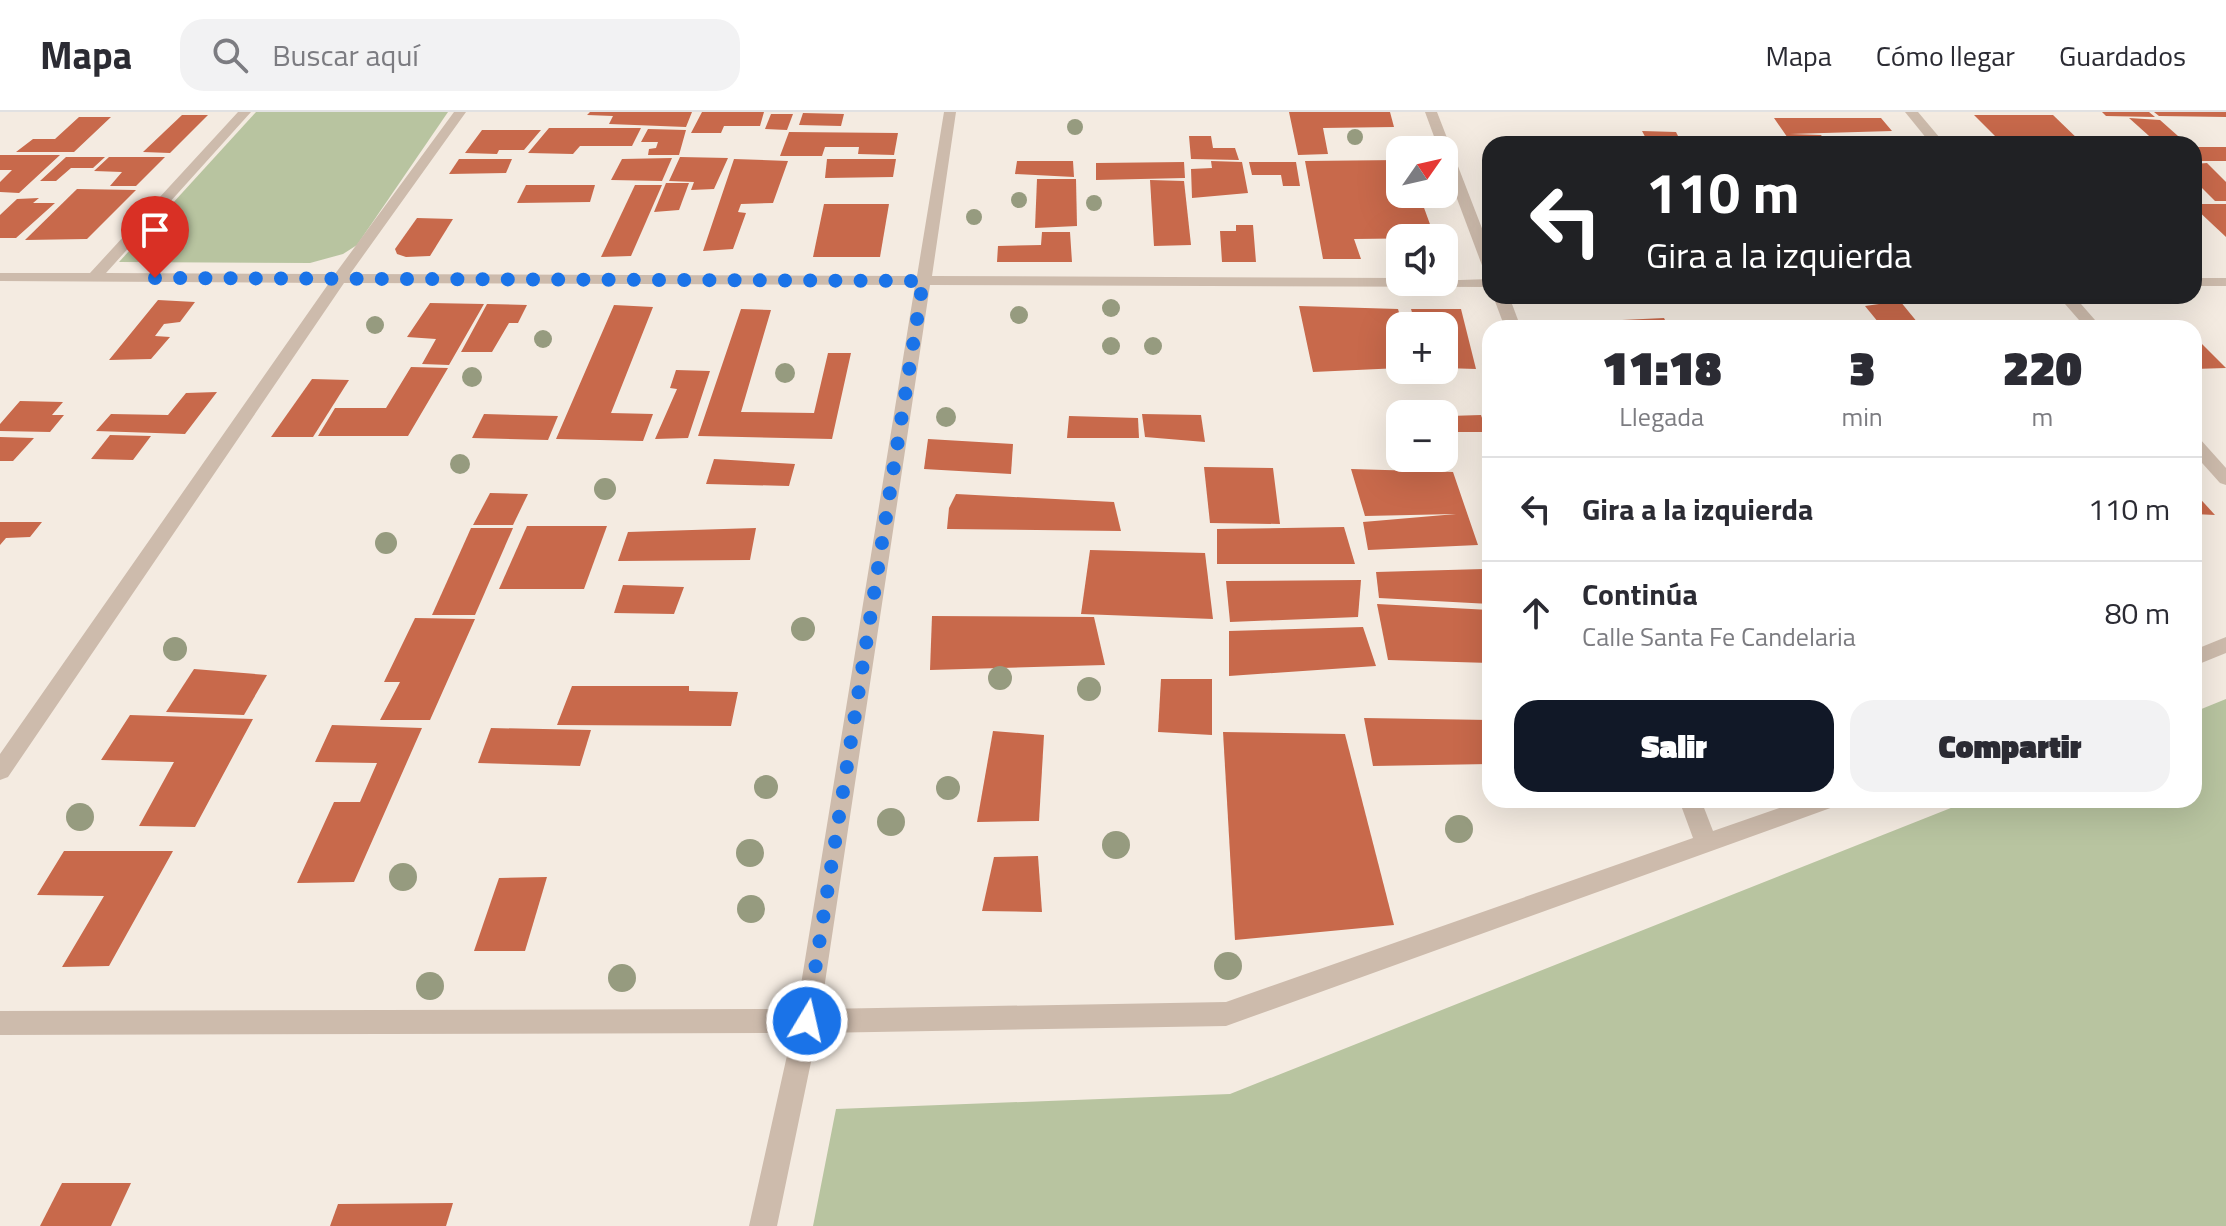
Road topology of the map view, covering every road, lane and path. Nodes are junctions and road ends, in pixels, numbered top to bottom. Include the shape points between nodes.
1 (245, 112) edge
2 (460, 112) edge
3 (950, 112) edge
4 (1431, 112) edge
5 (1911, 112) edge
6 (1931, 136) edge
7 (1482, 247) edge
8 (0, 277) edge
9 (93, 278) junction
10 (340, 278) junction
11 (923, 281) junction
12 (2202, 282) edge
13 (2226, 282) edge
14 (1482, 283) edge
15 (2073, 304) edge
16 (2087, 320) edge
17 (2202, 452) edge
18 (2226, 479) edge
19 (2226, 645) edge
20 (2202, 655) edge
21 (0, 771) edge
22 (1693, 808) edge
23 (1805, 808) edge
24 (1706, 842) junction
25 (807, 1021) junction
26 (0, 1023) edge
27 (763, 1226) edge

1 - 9 street
2 - 10 street
3 - 11 street
4 - 7 street
5 - 6 street
8 - 9 street
9 - 10 street
10 - 11 street
10 - 21 street
11 - 14 street
11 - 25 street
12 - 13 street
15 - 16 street
17 - 18 street
19 - 20 street
22 - 24 street
23 - 24 street
24 - 25 street via 1226,1014
25 - 26 street
25 - 27 street

